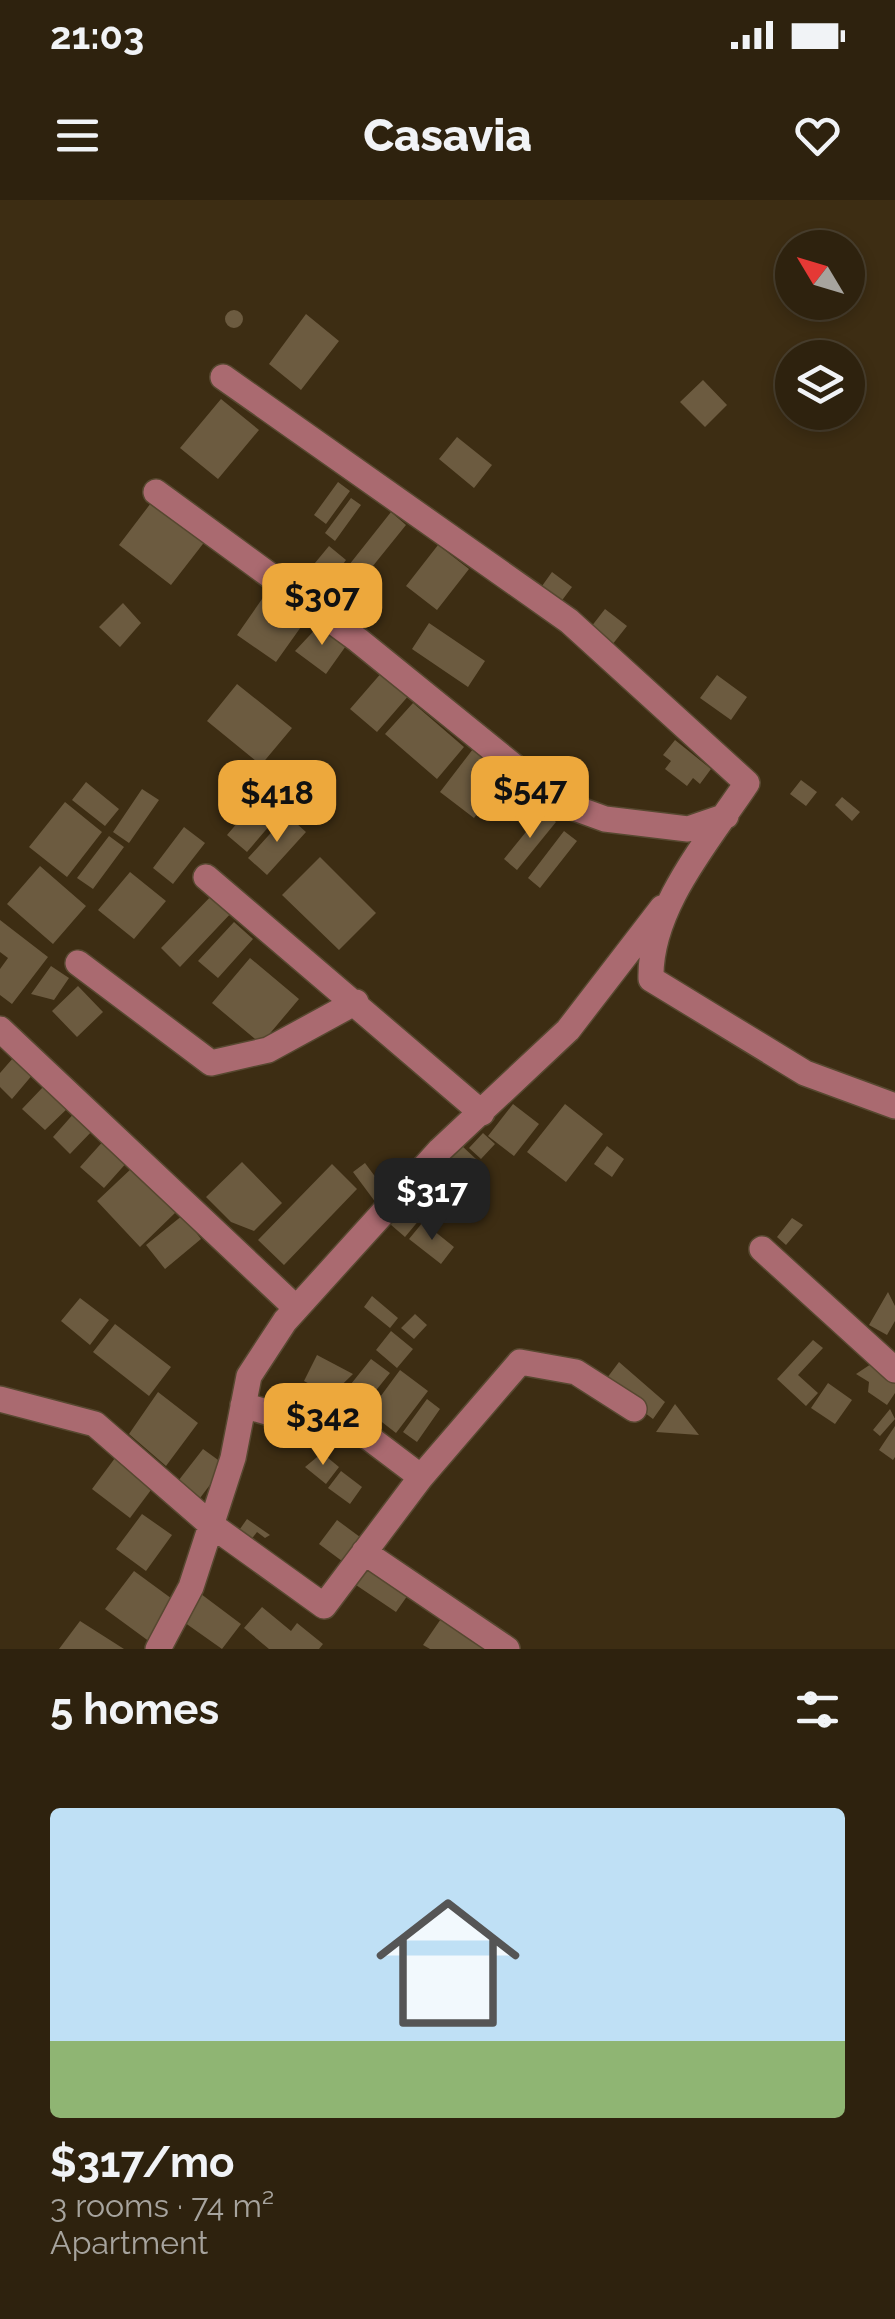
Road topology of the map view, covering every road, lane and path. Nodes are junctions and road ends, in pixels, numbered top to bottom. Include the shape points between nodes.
1 (223, 377) dead end
2 (156, 492) dead end
3 (726, 816) junction
4 (206, 877) dead end
5 (678, 888) junction
6 (78, 963) dead end
7 (356, 1002) junction
8 (0, 1029) edge
9 (895, 1106) edge
10 (482, 1113) junction
11 (762, 1249) dead end
12 (296, 1308) junction
13 (895, 1370) edge
14 (0, 1399) edge
15 (243, 1405) junction
16 (634, 1409) dead end
17 (421, 1476) junction
18 (210, 1524) junction
19 (364, 1552) junction
20 (158, 1649) edge
21 (507, 1649) edge

1 - 3 street via 569,621 747,782
2 - 3 street via 358,640 558,802 605,819 688,829
3 - 5 street
4 - 7 street
5 - 9 street via 651,960 651,980 805,1073
5 - 10 street via 568,1030
6 - 7 street via 210,1063 268,1050
7 - 10 street
8 - 12 street
10 - 12 street
11 - 13 street
12 - 15 street via 248,1376
14 - 18 street via 95,1424
15 - 17 street via 290,1419 343,1418
15 - 18 street
16 - 17 street via 576,1372 520,1362
17 - 19 street
18 - 19 street via 324,1606
18 - 20 street via 191,1586
19 - 21 street

